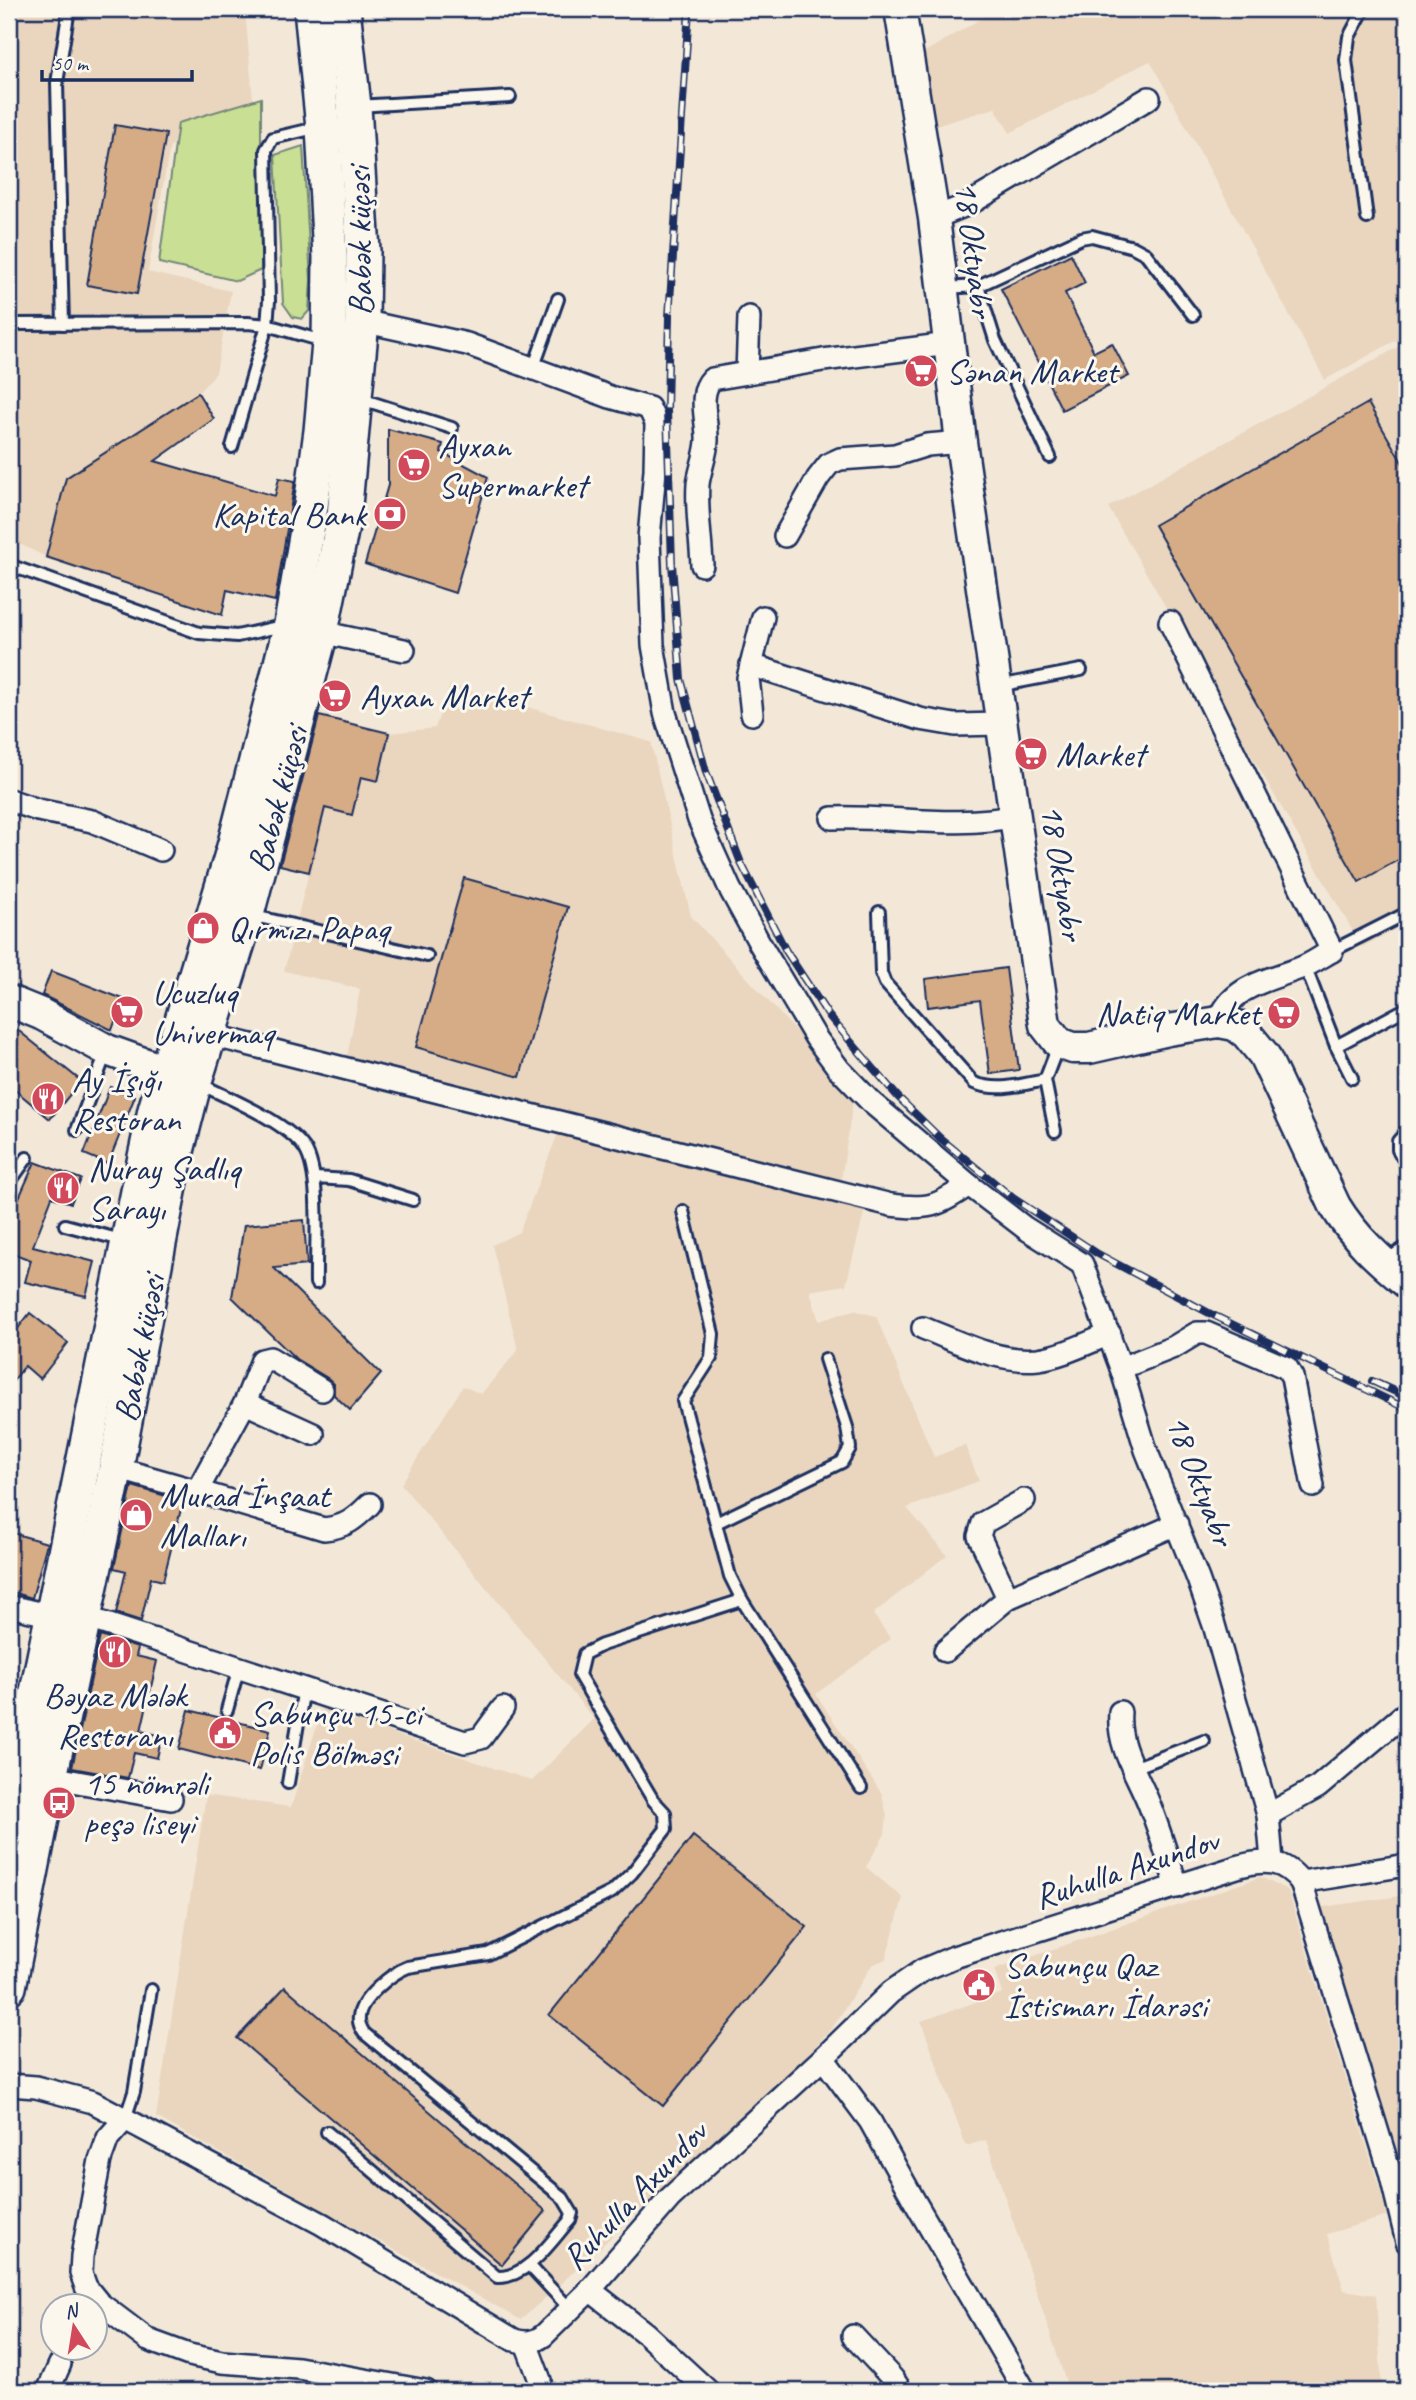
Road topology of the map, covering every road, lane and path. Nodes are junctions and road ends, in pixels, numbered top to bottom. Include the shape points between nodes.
1 (69, 9) edge
2 (311, 9) edge
3 (343, 9) edge
4 (900, 9) edge
5 (1364, 9) edge
6 (510, 97) dead end
7 (1149, 99) dead end
8 (354, 106) junction
9 (323, 127) junction
10 (934, 218) junction
11 (1367, 218) dead end
12 (978, 286) junction
13 (943, 288) junction
14 (558, 299) dead end
15 (1193, 315) dead end
16 (749, 317) dead end
17 (362, 321) junction
18 (9, 324) edge
19 (63, 324) junction
20 (267, 325) junction
21 (329, 343) junction
22 (949, 344) junction
23 (533, 369) junction
24 (747, 373) junction
25 (356, 398) junction
26 (452, 428) dead end
27 (961, 442) junction
28 (232, 447) dead end
29 (1050, 457) dead end
30 (785, 536) dead end
31 (9, 565) edge
32 (702, 565) dead end
33 (763, 617) dead end
34 (1170, 622) dead end
35 (306, 628) junction
36 (404, 650) dead end
37 (751, 665) junction
38 (1081, 670) dead end
39 (996, 687) junction
40 (752, 714) dead end
41 (1001, 724) junction
42 (9, 800) edge
43 (1016, 816) junction
44 (832, 818) dead end
45 (161, 850) dead end
46 (879, 912) dead end
47 (1407, 913) edge
48 (247, 914) junction
49 (1332, 951) junction
50 (427, 956) dead end
51 (1305, 966) junction
52 (9, 1001) edge
53 (1407, 1008) edge
54 (1219, 1021) junction
55 (211, 1035) junction
56 (1059, 1043) junction
57 (1336, 1046) junction
58 (107, 1050) junction
59 (181, 1076) junction
60 (1352, 1078) dead end
61 (1045, 1080) junction
62 (77, 1130) dead end
63 (1055, 1131) dead end
64 (1407, 1131) edge
65 (27, 1158) dead end
66 (1407, 1164) edge
67 (315, 1178) junction
68 (9, 1183) edge
69 (969, 1185) junction
70 (413, 1200) dead end
71 (684, 1210) dead end
72 (65, 1226) dead end
73 (128, 1241) junction
74 (1395, 1254) edge
75 (316, 1283) dead end
76 (1407, 1283) edge
77 (923, 1328) dead end
78 (1110, 1334) junction
79 (825, 1359) dead end
80 (1121, 1368) junction
81 (322, 1390) dead end
82 (245, 1403) junction
83 (313, 1434) dead end
84 (116, 1468) junction
85 (1313, 1486) dead end
86 (197, 1491) junction
87 (1024, 1500) dead end
88 (370, 1504) dead end
89 (716, 1523) junction
90 (1177, 1524) junction
91 (1008, 1598) junction
92 (742, 1600) junction
93 (9, 1606) edge
94 (69, 1616) junction
95 (945, 1651) dead end
96 (239, 1667) junction
97 (304, 1688) junction
98 (503, 1708) dead end
99 (227, 1710) dead end
100 (1120, 1712) dead end
101 (1407, 1712) edge
102 (1204, 1741) dead end
103 (1131, 1769) junction
104 (50, 1777) junction
105 (288, 1783) dead end
106 (860, 1788) dead end
107 (171, 1799) dead end
108 (1268, 1815) junction
109 (9, 1830) edge
110 (1272, 1861) junction
111 (1407, 1865) edge
112 (1301, 1882) junction
113 (1177, 1887) junction
114 (9, 1987) edge
115 (151, 1990) dead end
116 (823, 2058) junction
117 (9, 2085) edge
118 (125, 2119) junction
119 (327, 2132) dead end
120 (1407, 2242) edge
121 (529, 2264) junction
122 (590, 2290) junction
123 (570, 2309) junction
124 (853, 2336) dead end
125 (526, 2343) junction
126 (60, 2364) dead end
127 (48, 2391) edge
128 (426, 2391) edge
129 (538, 2391) edge
130 (708, 2391) edge
131 (901, 2391) edge
132 (1025, 2391) edge

1 - 19 lane via 57,83
2 - 9 main road, Babək küçəsi
3 - 8 main road, Babək küçəsi
4 - 10 street, 18 Oktyabr
5 - 11 lane via 1349,37 1346,60
6 - 8 lane
7 - 10 street via 970,205
8 - 17 main road, Babək küçəsi via 363,251
9 - 20 lane via 273,138 266,150
9 - 21 main road, Babək küçəsi
10 - 13 street, 18 Oktyabr
12 - 13 lane
12 - 15 lane via 1092,236 1146,254
12 - 29 lane via 995,340
13 - 22 street, 18 Oktyabr
14 - 23 lane
16 - 24 street
17 - 23 street, 18 Oktyabr via 467,344
17 - 25 main road, Babək küçəsi
18 - 19 lane
19 - 20 lane
20 - 21 lane
20 - 28 lane
21 - 35 main road, Babək küçəsi via 310,513
22 - 24 street
22 - 27 street, 18 Oktyabr
23 - 69 street, 18 Oktyabr via 649,408 656,423 649,538 653,645 665,713 699,820 730,889 816,1038 872,1103
24 - 32 street via 712,379 703,394 708,422 698,485
25 - 26 lane
25 - 35 main road, Babək küçəsi via 344,516
27 - 30 street via 840,458 818,478
27 - 39 street, 18 Oktyabr
31 - 35 lane via 199,634 237,636
33 - 37 street
34 - 49 street
35 - 36 street
35 - 48 main road, Babək küçəsi
35 - 59 main road, Babək küçəsi via 234,847
37 - 40 street
37 - 41 street via 920,719 955,725
38 - 39 lane
39 - 41 street, 18 Oktyabr
41 - 43 street, 18 Oktyabr
42 - 45 street via 92,821
43 - 44 street via 963,823
43 - 56 street, 18 Oktyabr via 1045,1025
46 - 61 lane via 885,983 965,1075 988,1088
47 - 49 lane
48 - 50 lane
48 - 55 main road, Babək küçəsi
49 - 51 street
51 - 54 street via 1243,989 1222,1010
51 - 57 lane
52 - 58 street
53 - 57 lane
54 - 56 street via 1088,1048
54 - 74 street via 1246,1033 1264,1055 1335,1206 1353,1233
55 - 59 main road, Babək küçəsi
55 - 69 street via 891,1205 919,1209 937,1205
56 - 61 lane
57 - 60 lane
58 - 59 street
58 - 62 lane
59 - 67 lane via 261,1114 287,1132 305,1149
59 - 73 main road, Babək küçəsi via 155,1110
59 - 84 main road, Babək küçəsi via 176,1155
61 - 63 lane
64 - 66 lane via 1398,1141 1398,1150
65 - 68 lane
67 - 70 lane via 349,1180
67 - 75 lane
69 - 78 street, 18 Oktyabr via 1082,1264
71 - 89 lane via 713,1334 711,1358 683,1401
72 - 73 lane
73 - 94 main road, Babək küçəsi
74 - 76 street
77 - 78 street via 1015,1359 1039,1359
78 - 80 street, 18 Oktyabr
79 - 89 lane via 847,1427 850,1448 842,1462
80 - 85 street via 1197,1333 1287,1368
80 - 90 street, 18 Oktyabr via 1146,1450
81 - 82 street via 270,1358 262,1360
82 - 83 street
82 - 86 street
84 - 86 street
84 - 94 main road, Babək küçəsi
86 - 88 street via 324,1529 351,1523
87 - 91 street via 983,1523 979,1536
89 - 92 lane via 730,1576
90 - 91 street
90 - 108 street, 18 Oktyabr via 1214,1625
91 - 95 street
92 - 106 lane
92 - 121 lane via 584,1654 579,1675 665,1813 666,1829 632,1873 612,1892 488,1954 396,1971 358,2015 364,2033 569,2205 570,2220
93 - 94 street
94 - 96 street
94 - 104 main road, Babək küçəsi
94 - 109 main road, Babək küçəsi
96 - 97 street
96 - 99 lane
97 - 98 street via 465,1742 481,1738
97 - 105 lane
100 - 103 street
101 - 108 street via 1318,1787
102 - 103 lane
103 - 113 street via 1151,1808
104 - 107 street
104 - 114 main road, Babək küçəsi
108 - 110 street, 18 Oktyabr
110 - 112 street, Ruhulla Axundov
110 - 113 street, Ruhulla Axundov via 1240,1866
111 - 112 street
112 - 120 street
113 - 116 street, Ruhulla Axundov via 923,1970 891,1992
115 - 118 lane
116 - 122 street, Ruhulla Axundov via 670,2198
116 - 132 street via 870,2121
117 - 118 street via 93,2102
118 - 125 street via 322,2224
118 - 128 street via 108,2138 100,2160 82,2256 86,2287 99,2303 148,2340 189,2355 298,2368
119 - 121 lane via 497,2277 515,2274
121 - 123 lane
122 - 123 street, Ruhulla Axundov
122 - 130 street
123 - 125 street, Ruhulla Axundov via 537,2341
124 - 131 street
125 - 129 street via 540,2380
126 - 127 street

